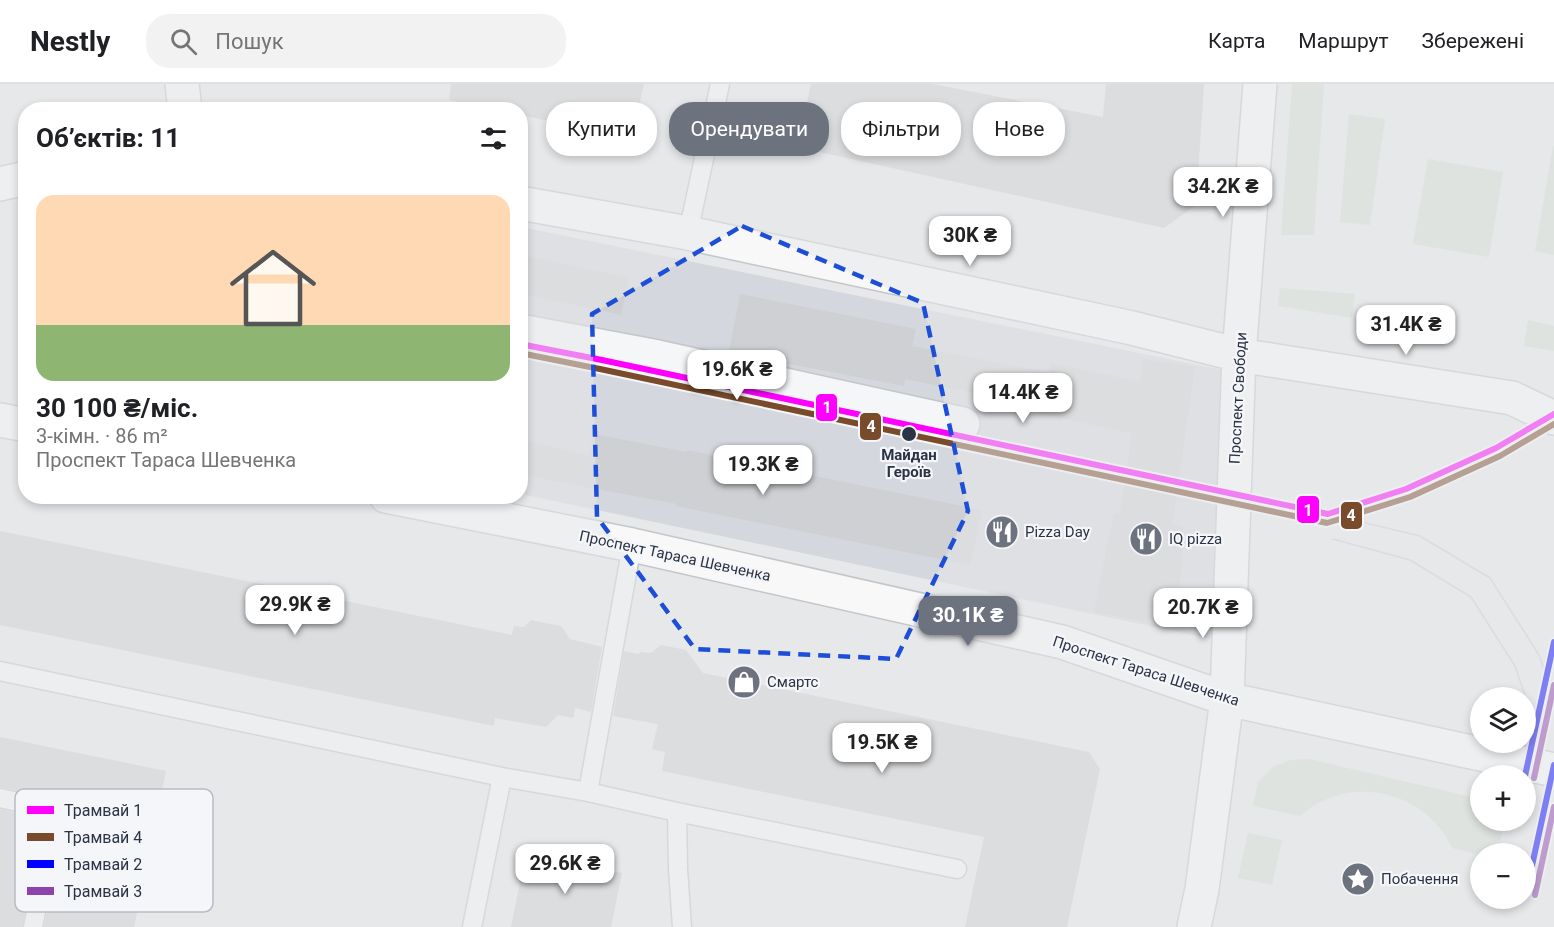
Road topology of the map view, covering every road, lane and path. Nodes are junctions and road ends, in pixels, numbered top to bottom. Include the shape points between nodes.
1 (182, 84) edge
2 (720, 84) edge
3 (1260, 84) edge
4 (184, 102) edge
5 (18, 180) edge
6 (0, 184) edge
7 (528, 204) edge
8 (688, 233) junction
9 (528, 333) edge
10 (1239, 355) junction
11 (1554, 418) edge
12 (0, 420) edge
13 (18, 423) edge
14 (963, 424) dead end
15 (426, 504) edge
16 (632, 545) junction
17 (0, 671) edge
18 (1227, 699) junction
19 (1554, 770) edge
20 (502, 777) junction
21 (588, 792) junction
22 (0, 798) edge
23 (15, 801) edge
24 (676, 812) junction
25 (957, 869) dead end
26 (36, 912) edge
27 (33, 927) edge
28 (472, 927) edge
29 (682, 927) edge
30 (1194, 927) edge

1 - 4 street
2 - 8 lane
3 - 10 main road, Проспект Свободи
5 - 6 main road
7 - 8 main road
8 - 10 main road via 1132,328
9 - 14 street
10 - 11 main road via 1512,398
10 - 18 main road, Проспект Свободи
12 - 13 main road
15 - 16 main road, Проспект Тараса Шевченка
16 - 18 main road, Проспект Тараса Шевченка via 1062,642
16 - 21 lane
17 - 20 lane
18 - 19 main road, Проспект Тараса Шевченка
18 - 30 main road, Проспект Свободи
20 - 21 lane
20 - 28 lane
21 - 24 lane
22 - 23 lane
24 - 25 lane
24 - 29 lane
26 - 27 lane

